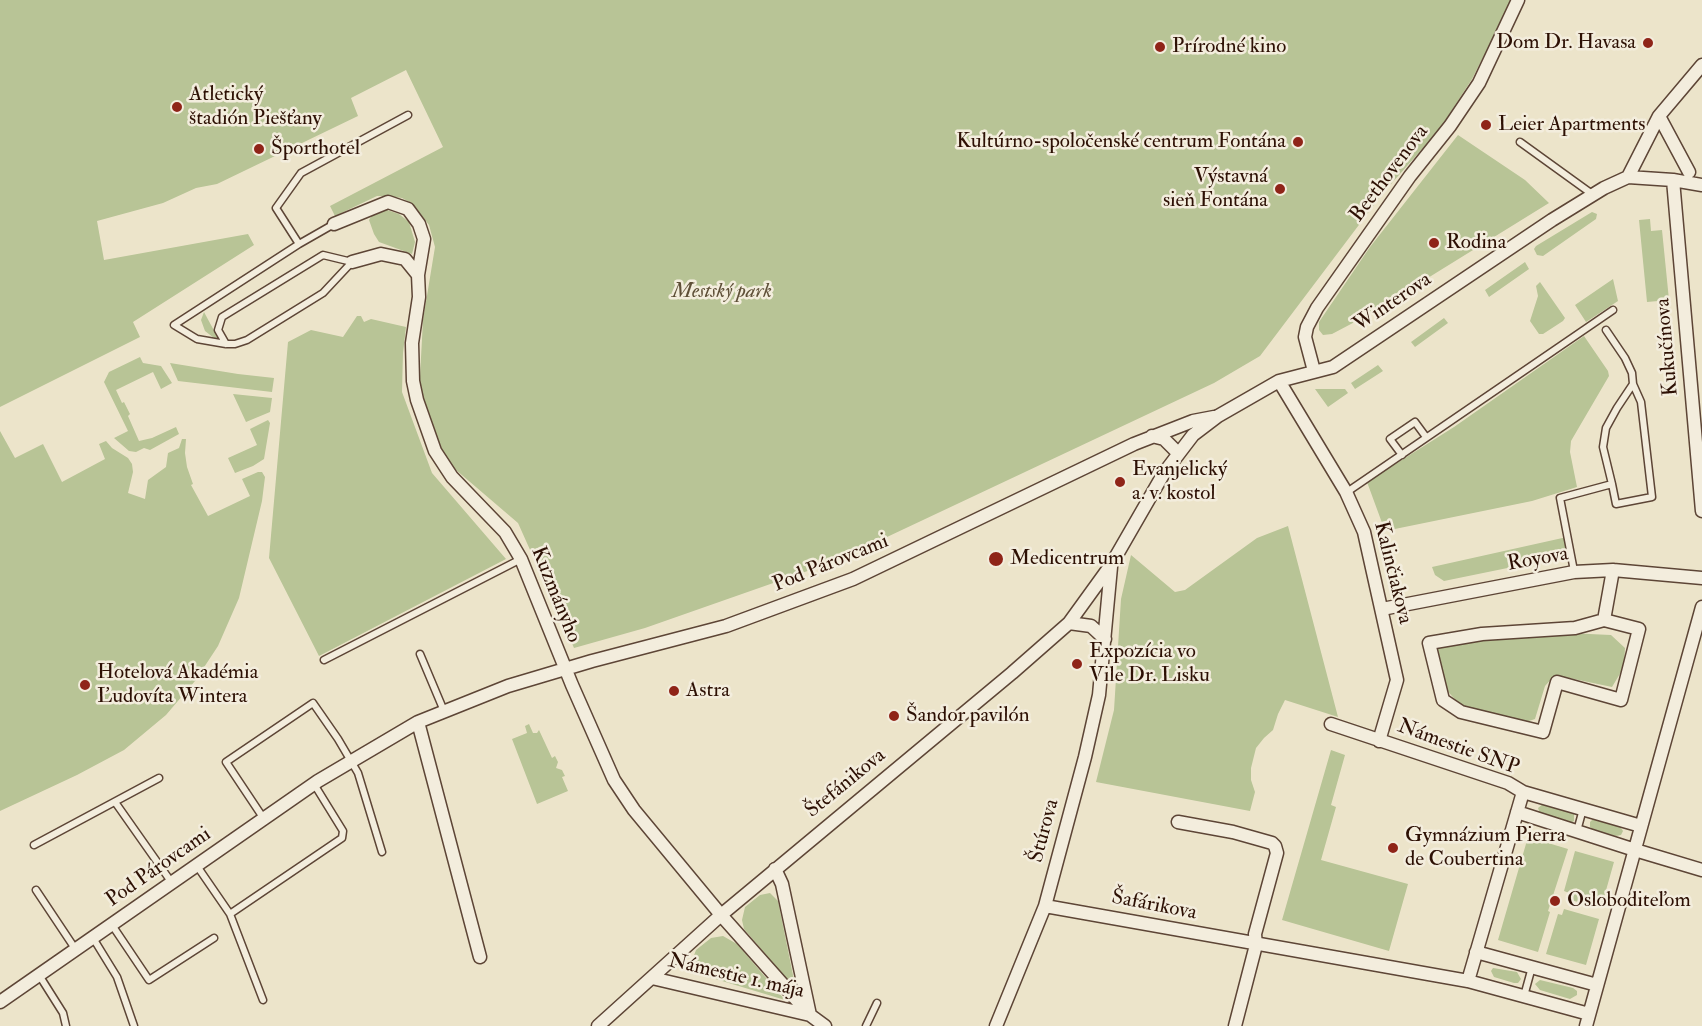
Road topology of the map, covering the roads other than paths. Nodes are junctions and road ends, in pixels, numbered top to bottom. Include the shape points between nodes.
1 (1518, 0) edge
2 (1702, 65) edge
3 (408, 116) dead end
4 (1659, 116) junction
5 (1520, 142) dead end
6 (1689, 172) dead end
7 (1628, 177) junction
8 (1672, 180) junction
9 (1702, 185) edge
10 (1592, 195) junction
11 (334, 224) joint
12 (299, 244) junction
13 (352, 261) junction
14 (417, 275) junction
15 (1613, 310) dead end
16 (1606, 330) dead end
17 (226, 344) junction
18 (1314, 371) junction
19 (1279, 381) junction
20 (1633, 384) junction
21 (1218, 416) junction
22 (1152, 436) junction
23 (1426, 437) junction
24 (1178, 453) junction
25 (1402, 454) junction
26 (1612, 484) junction
27 (1346, 492) junction
28 (1702, 511) edge
29 (521, 559) junction
30 (1111, 565) junction
31 (1612, 570) junction
32 (1574, 572) junction
33 (1702, 578) edge
34 (1702, 607) edge
35 (1382, 609) junction
36 (1604, 620) junction
37 (1069, 623) junction
38 (1105, 639) junction
39 (420, 654) dead end
40 (324, 660) dead end
41 (564, 669) junction
42 (444, 712) junction
43 (418, 723) junction
44 (1331, 724) dead end
45 (1379, 741) junction
46 (352, 761) junction
47 (159, 778) dead end
48 (314, 784) junction
49 (1522, 792) junction
50 (115, 802) junction
51 (1583, 809) junction
52 (1517, 812) junction
53 (264, 819) junction
54 (1178, 822) dead end
55 (1641, 826) junction
56 (1577, 831) junction
57 (34, 845) dead end
58 (1635, 850) junction
59 (382, 852) dead end
60 (197, 866) junction
61 (775, 869) junction
62 (1702, 870) edge
63 (172, 883) junction
64 (36, 890) dead end
65 (1045, 906) junction
66 (230, 914) junction
67 (721, 915) junction
68 (112, 925) junction
69 (93, 938) junction
70 (214, 938) dead end
71 (1257, 945) junction
72 (76, 950) junction
73 (1476, 952) junction
74 (480, 957) dead end
75 (1532, 967) junction
76 (39, 975) junction
77 (652, 978) junction
78 (1468, 981) junction
79 (1597, 985) junction
80 (1524, 997) junction
81 (263, 1000) dead end
82 (0, 1002) edge
83 (877, 1003) dead end
84 (810, 1015) junction
85 (1588, 1020) edge
86 (66, 1026) edge
87 (134, 1026) edge
88 (598, 1026) edge
89 (825, 1026) edge
90 (866, 1026) edge
91 (996, 1026) edge
92 (1235, 1026) edge

1 - 18 street, Beethovenova via 1479,83 1317,308 1305,337
2 - 4 street
3 - 12 lane via 301,172 276,207
4 - 6 street
4 - 7 street
5 - 10 lane
7 - 8 street
7 - 10 street, Winterova
8 - 9 street
8 - 28 street, Kukučínova
10 - 18 street, Winterova via 1333,367
11 - 12 lane
11 - 14 street, Kuzmányho via 388,202 408,209 424,239
12 - 17 lane via 174,325 197,339
13 - 14 street via 381,254 405,259
13 - 17 lane via 323,293 247,340
13 - 17 lane via 323,255 222,317 218,330
14 - 29 street, Kuzmányho via 419,297 412,371 425,425 435,451 452,477 506,532
15 - 23 lane
16 - 20 lane via 1625,358
18 - 19 street, Winterova
19 - 21 street, Winterova
19 - 27 street, Kalinčiakova
20 - 26 lane via 1606,429 1603,447
20 - 26 lane via 1641,402 1652,497 1616,504
21 - 22 street, Pod Párovcami
21 - 24 street, Winterova via 1193,435
22 - 24 street via 1164,439
22 - 41 street, Pod Párovcami via 853,579 726,626
23 - 25 lane
23 - 25 lane via 1415,422 1390,439
24 - 30 street, Winterova
25 - 27 lane
26 - 32 lane via 1560,498
27 - 35 street, Kalinčiakova via 1364,532
29 - 40 lane
29 - 41 street, Kuzmányho
30 - 37 street, Štefánikova
30 - 38 street, Štúrova
31 - 32 street, Royova
31 - 33 street, Royova
31 - 36 street
32 - 35 street, Royova
34 - 55 street
35 - 45 street, Kalinčiakova via 1397,680
36 - 36 street via 1639,629 1622,700 1557,682 1543,732 1461,712 1443,700 1429,643 1482,634 1575,628
37 - 38 street via 1091,626
37 - 61 street, Štefánikova
38 - 65 street, Štúrova via 1099,695
39 - 42 lane
41 - 42 street, Pod Párovcami
41 - 67 street, Kuzmányho via 614,780
42 - 43 street, Pod Párovcami
43 - 46 street, Pod Párovcami
43 - 74 street
44 - 45 street
45 - 49 street, Námestie SNP via 1508,783
46 - 48 street, Pod Párovcami
46 - 53 lane via 313,703 226,762
46 - 59 lane
47 - 50 lane
48 - 53 street, Pod Párovcami
48 - 66 lane via 343,831 342,838
49 - 51 street, Námestie SNP
49 - 52 street, Námestie SNP
50 - 57 lane
50 - 63 lane
51 - 55 street, Námestie SNP
51 - 56 lane
52 - 56 street, Námestie SNP
52 - 73 street, Námestie SNP
53 - 60 street, Pod Párovcami
54 - 71 street via 1233,832 1275,846 1277,853 1255,934
55 - 58 street
56 - 58 street, Námestie SNP
58 - 62 street, Námestie SNP
58 - 79 street
60 - 63 street, Pod Párovcami
60 - 66 lane
61 - 67 street, Štefánikova
61 - 84 street, Námestie 1. mája via 782,885
63 - 68 street, Pod Párovcami
64 - 72 lane
65 - 71 street, Šafárikova
65 - 91 street, Štúrova
66 - 81 lane
67 - 77 street, Štefánikova
67 - 84 street, Námestie 1. mája
68 - 69 street, Pod Párovcami
68 - 70 lane via 149,980
69 - 72 street, Pod Párovcami
69 - 87 lane via 117,977
71 - 78 street, Šafárikova
71 - 92 street
72 - 76 street, Pod Párovcami
73 - 75 street
73 - 78 street, Námestie SNP
75 - 79 street
75 - 80 lane
76 - 82 street, Pod Párovcami
76 - 86 lane via 63,1013
77 - 84 street, Námestie 1. mája
77 - 88 street, Štefánikova
78 - 80 street
79 - 85 street
80 - 85 street
83 - 90 lane
84 - 89 street, Námestie 1. mája

